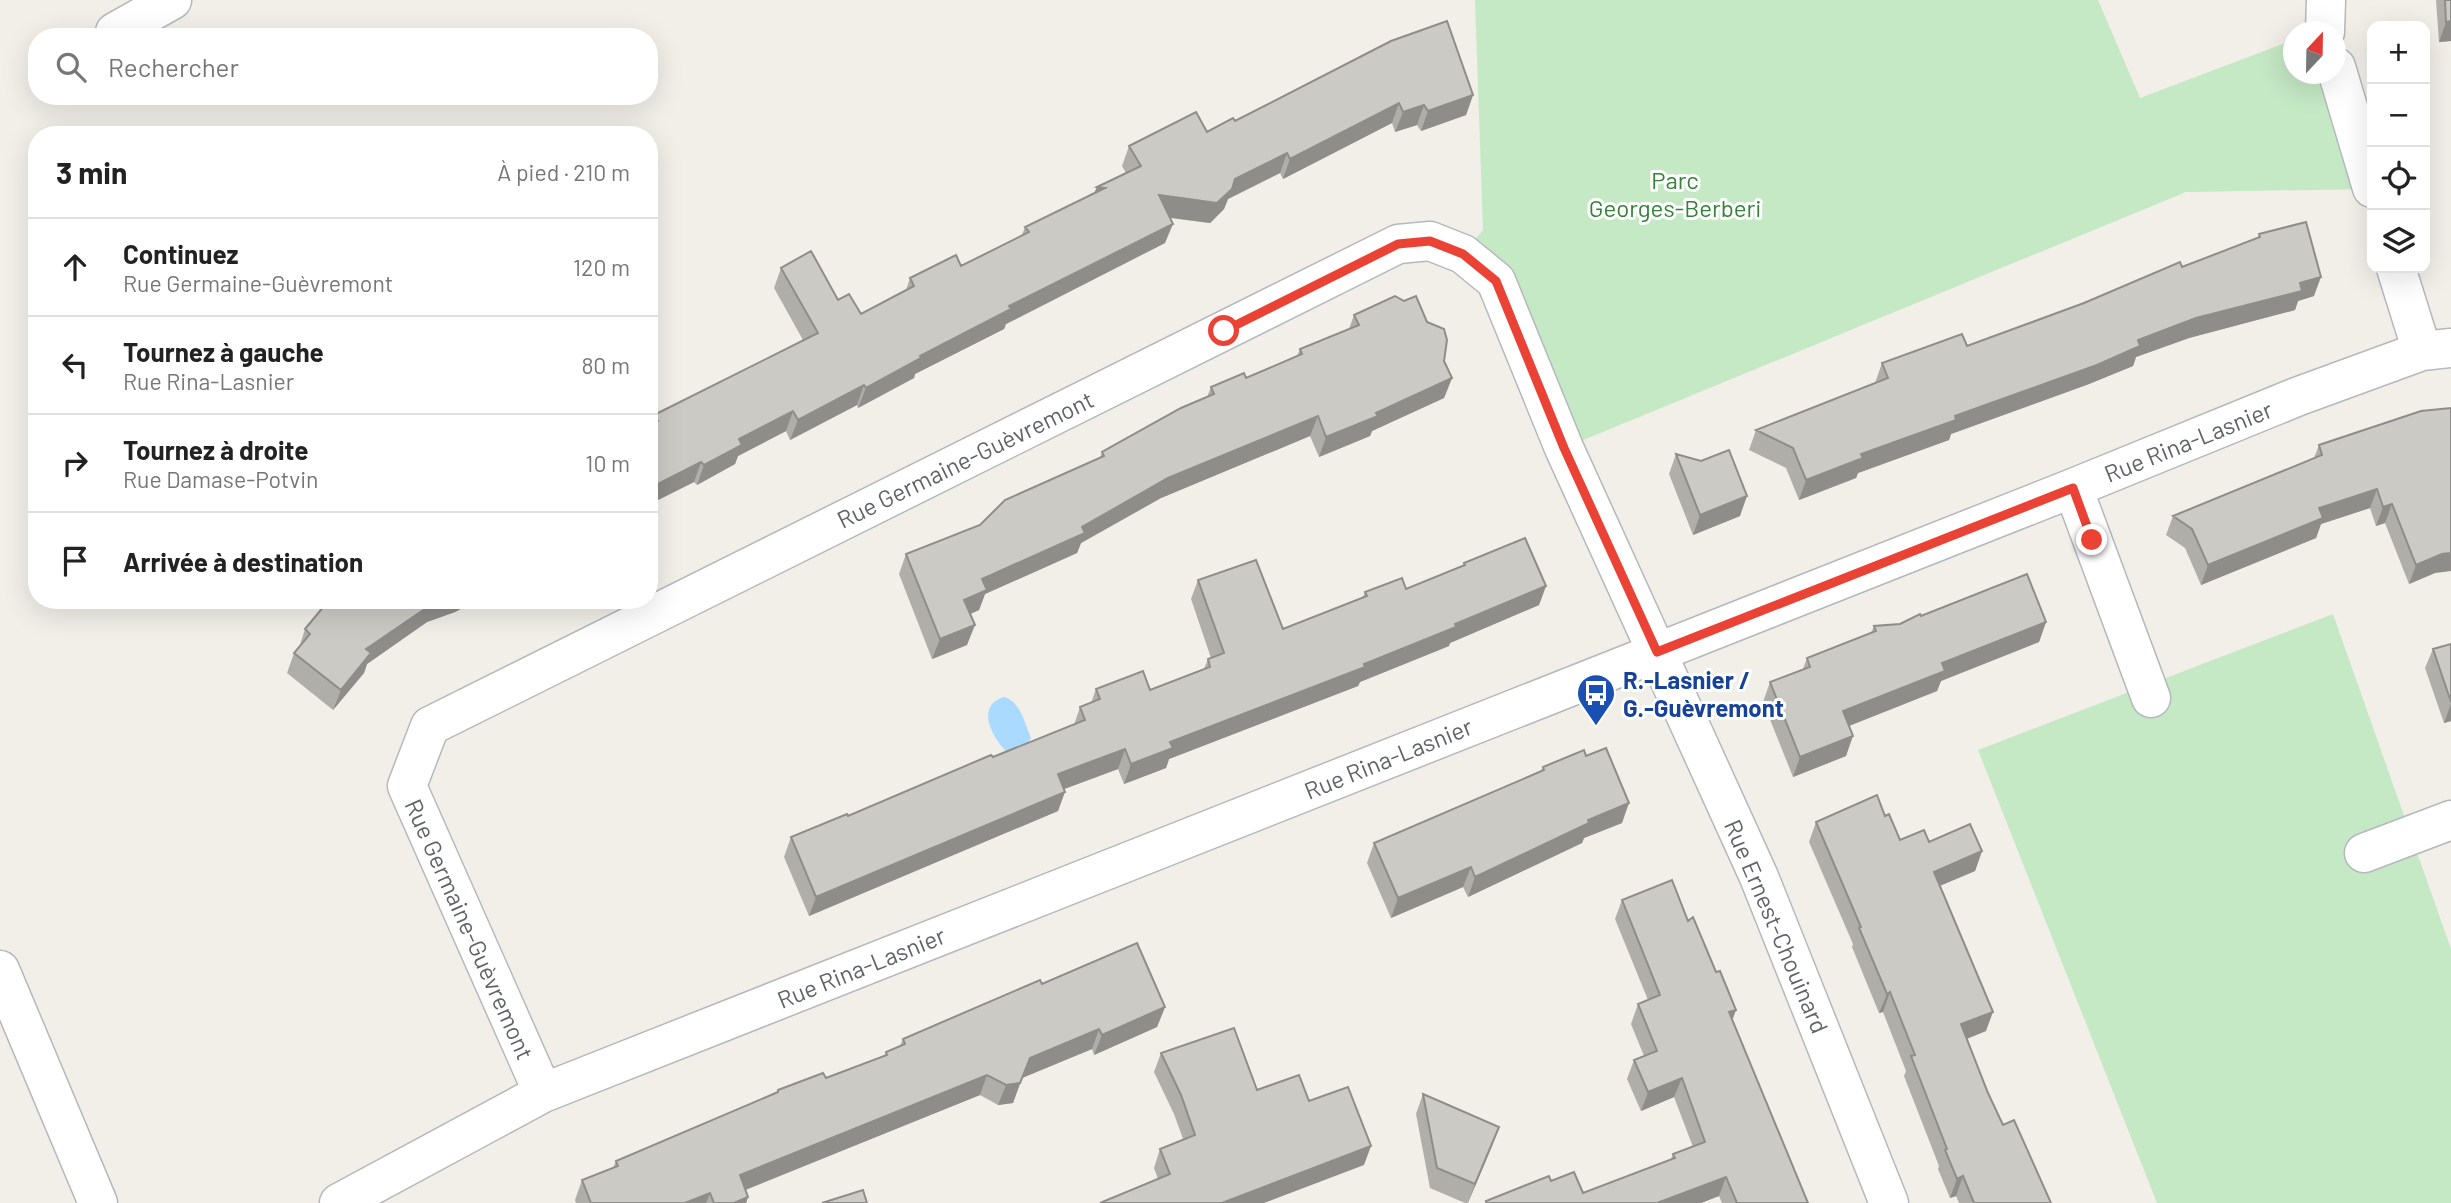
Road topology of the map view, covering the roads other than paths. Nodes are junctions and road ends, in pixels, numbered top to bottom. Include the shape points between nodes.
1 (172, 0) edge
2 (2326, 0) edge
3 (2325, 21) edge
4 (122, 28) edge
5 (2341, 84) edge
6 (2367, 171) edge
7 (2398, 273) edge
8 (2436, 349) edge
9 (2073, 488) junction
10 (1657, 652) junction
11 (2151, 698) dead end
12 (2451, 820) edge
13 (2364, 853) dead end
14 (0, 970) edge
15 (543, 1093) junction
16 (98, 1203) edge
17 (339, 1203) edge
18 (1889, 1203) edge

1 - 4 street
2 - 3 street
5 - 6 street
7 - 8 street
8 - 9 street, Rue Rina-Lasnier via 2299,396
9 - 10 street, Rue Rina-Lasnier
9 - 11 street
10 - 15 street, Rue Rina-Lasnier
10 - 15 street, Rue Germaine-Guèvremont via 1564,448 1496,281 1463,254 1430,241 1398,244 430,726 407,786
10 - 18 street, Rue Ernest-Chouinard via 1759,877
12 - 13 street
14 - 16 street
15 - 17 street, Rue Rina-Lasnier

